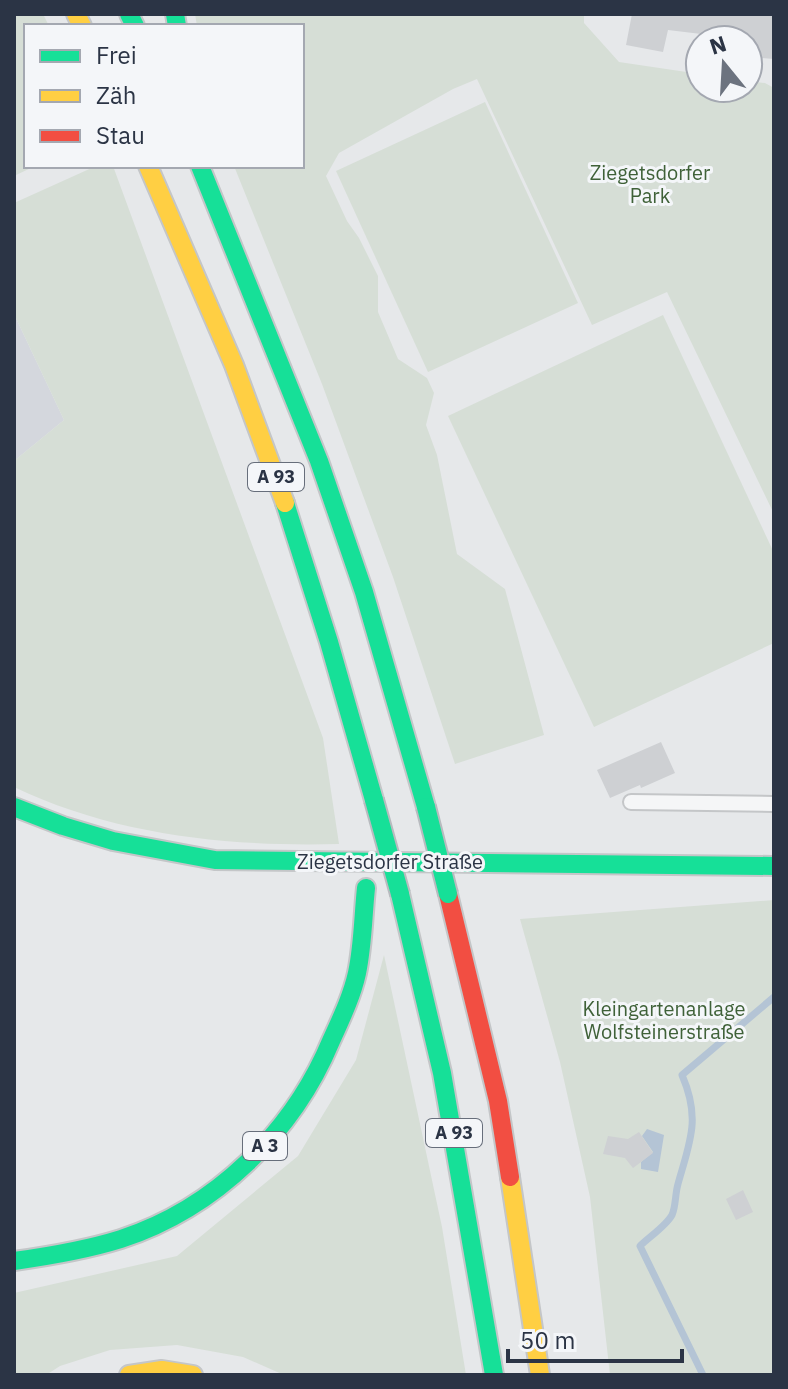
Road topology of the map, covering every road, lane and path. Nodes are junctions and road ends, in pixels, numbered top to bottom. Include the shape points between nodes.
1 (149, 168) edge
2 (201, 168) edge
3 (206, 168) edge
4 (212, 191) junction
5 (374, 800) junction
6 (631, 802) dead end
7 (774, 804) edge
8 (14, 807) edge
9 (774, 866) edge
10 (14, 1261) edge
11 (541, 1371) edge
12 (129, 1375) edge
13 (193, 1375) edge
14 (494, 1375) edge

1 - 5 main road, A 93 via 203,287 279,484
2 - 4 main road, A 93
3 - 4 main road, A 93
4 - 11 main road, A 93, bridge via 319,461 364,592 426,807 498,1101
5 - 10 main road, A 3 via 357,973 330,1051 301,1103 262,1150 166,1221 67,1256
5 - 14 main road, A 93, bridge via 446,1082
6 - 7 lane
8 - 9 main road, Ziegetsdorfer Straße via 103,840 215,860
12 - 13 main road via 162,1370

